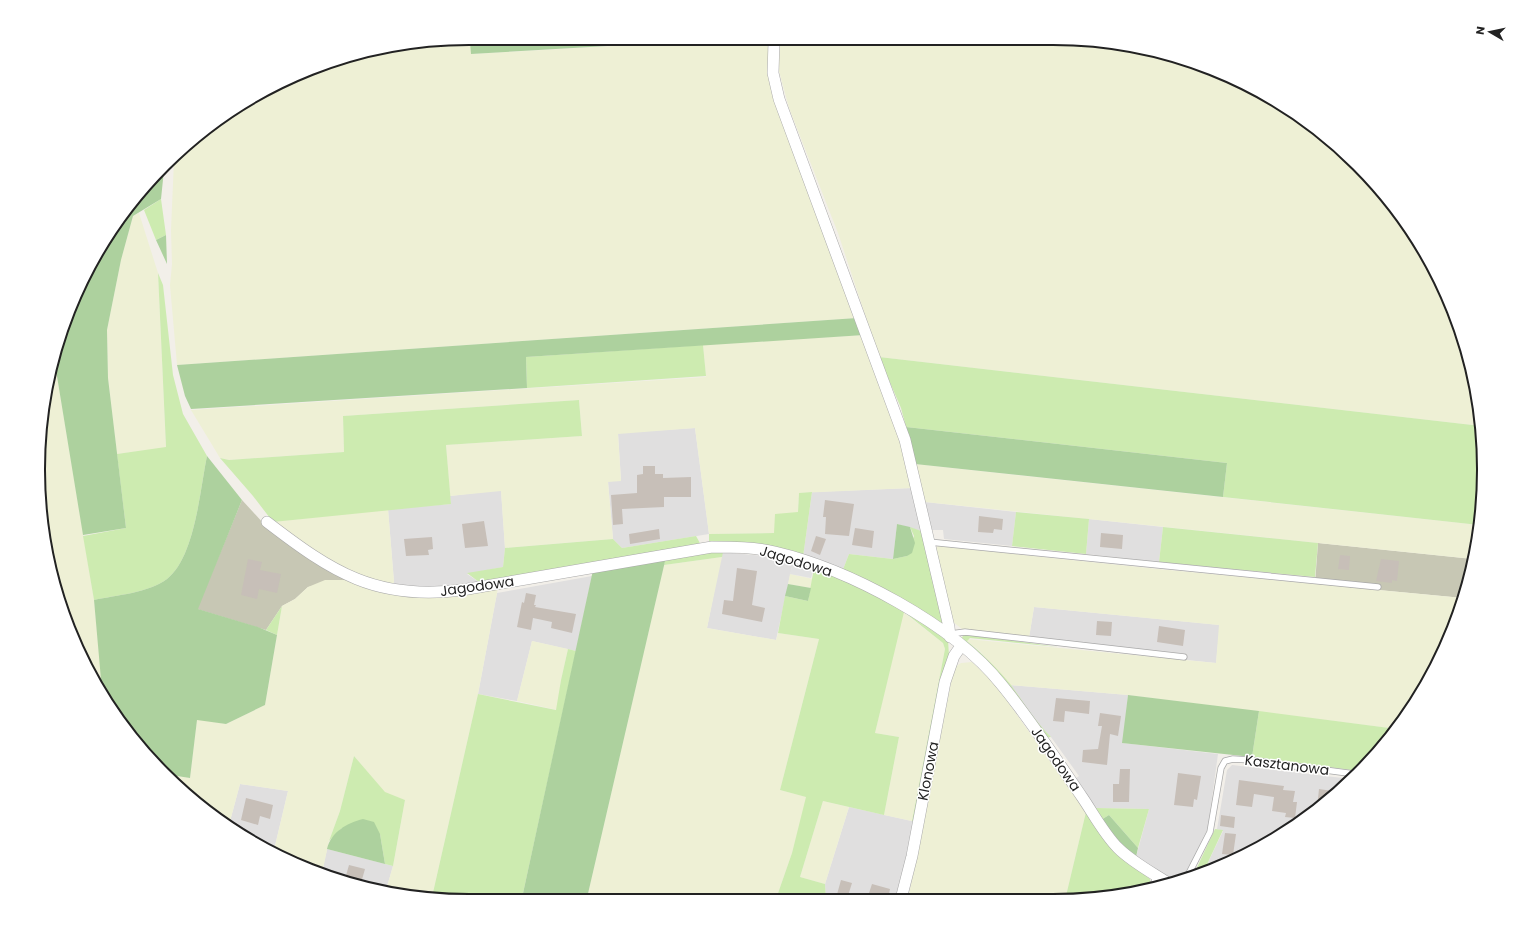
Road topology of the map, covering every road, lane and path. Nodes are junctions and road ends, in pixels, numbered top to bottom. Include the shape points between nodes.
1 (774, 45) edge
2 (267, 522) dead end
3 (929, 542) junction
4 (1378, 587) dead end
5 (950, 636) junction
6 (961, 646) junction
7 (1184, 656) dead end
8 (1349, 773) edge
9 (1190, 871) edge
10 (1155, 880) edge
11 (902, 894) edge

1 - 3 street via 773,73 779,100 905,440
2 - 5 street, Jagodowa via 348,576 382,588 426,592 480,587 712,547 762,550 812,564 888,597
3 - 4 lane
3 - 5 street
5 - 6 street, Jagodowa
5 - 7 lane via 965,632
6 - 10 street, Jagodowa via 988,668 1001,683 1117,847
6 - 11 street, Klonowa via 954,656 945,682 912,856
8 - 9 lane, Kasztanowa via 1250,760 1233,759 1225,762 1221,768 1210,832

